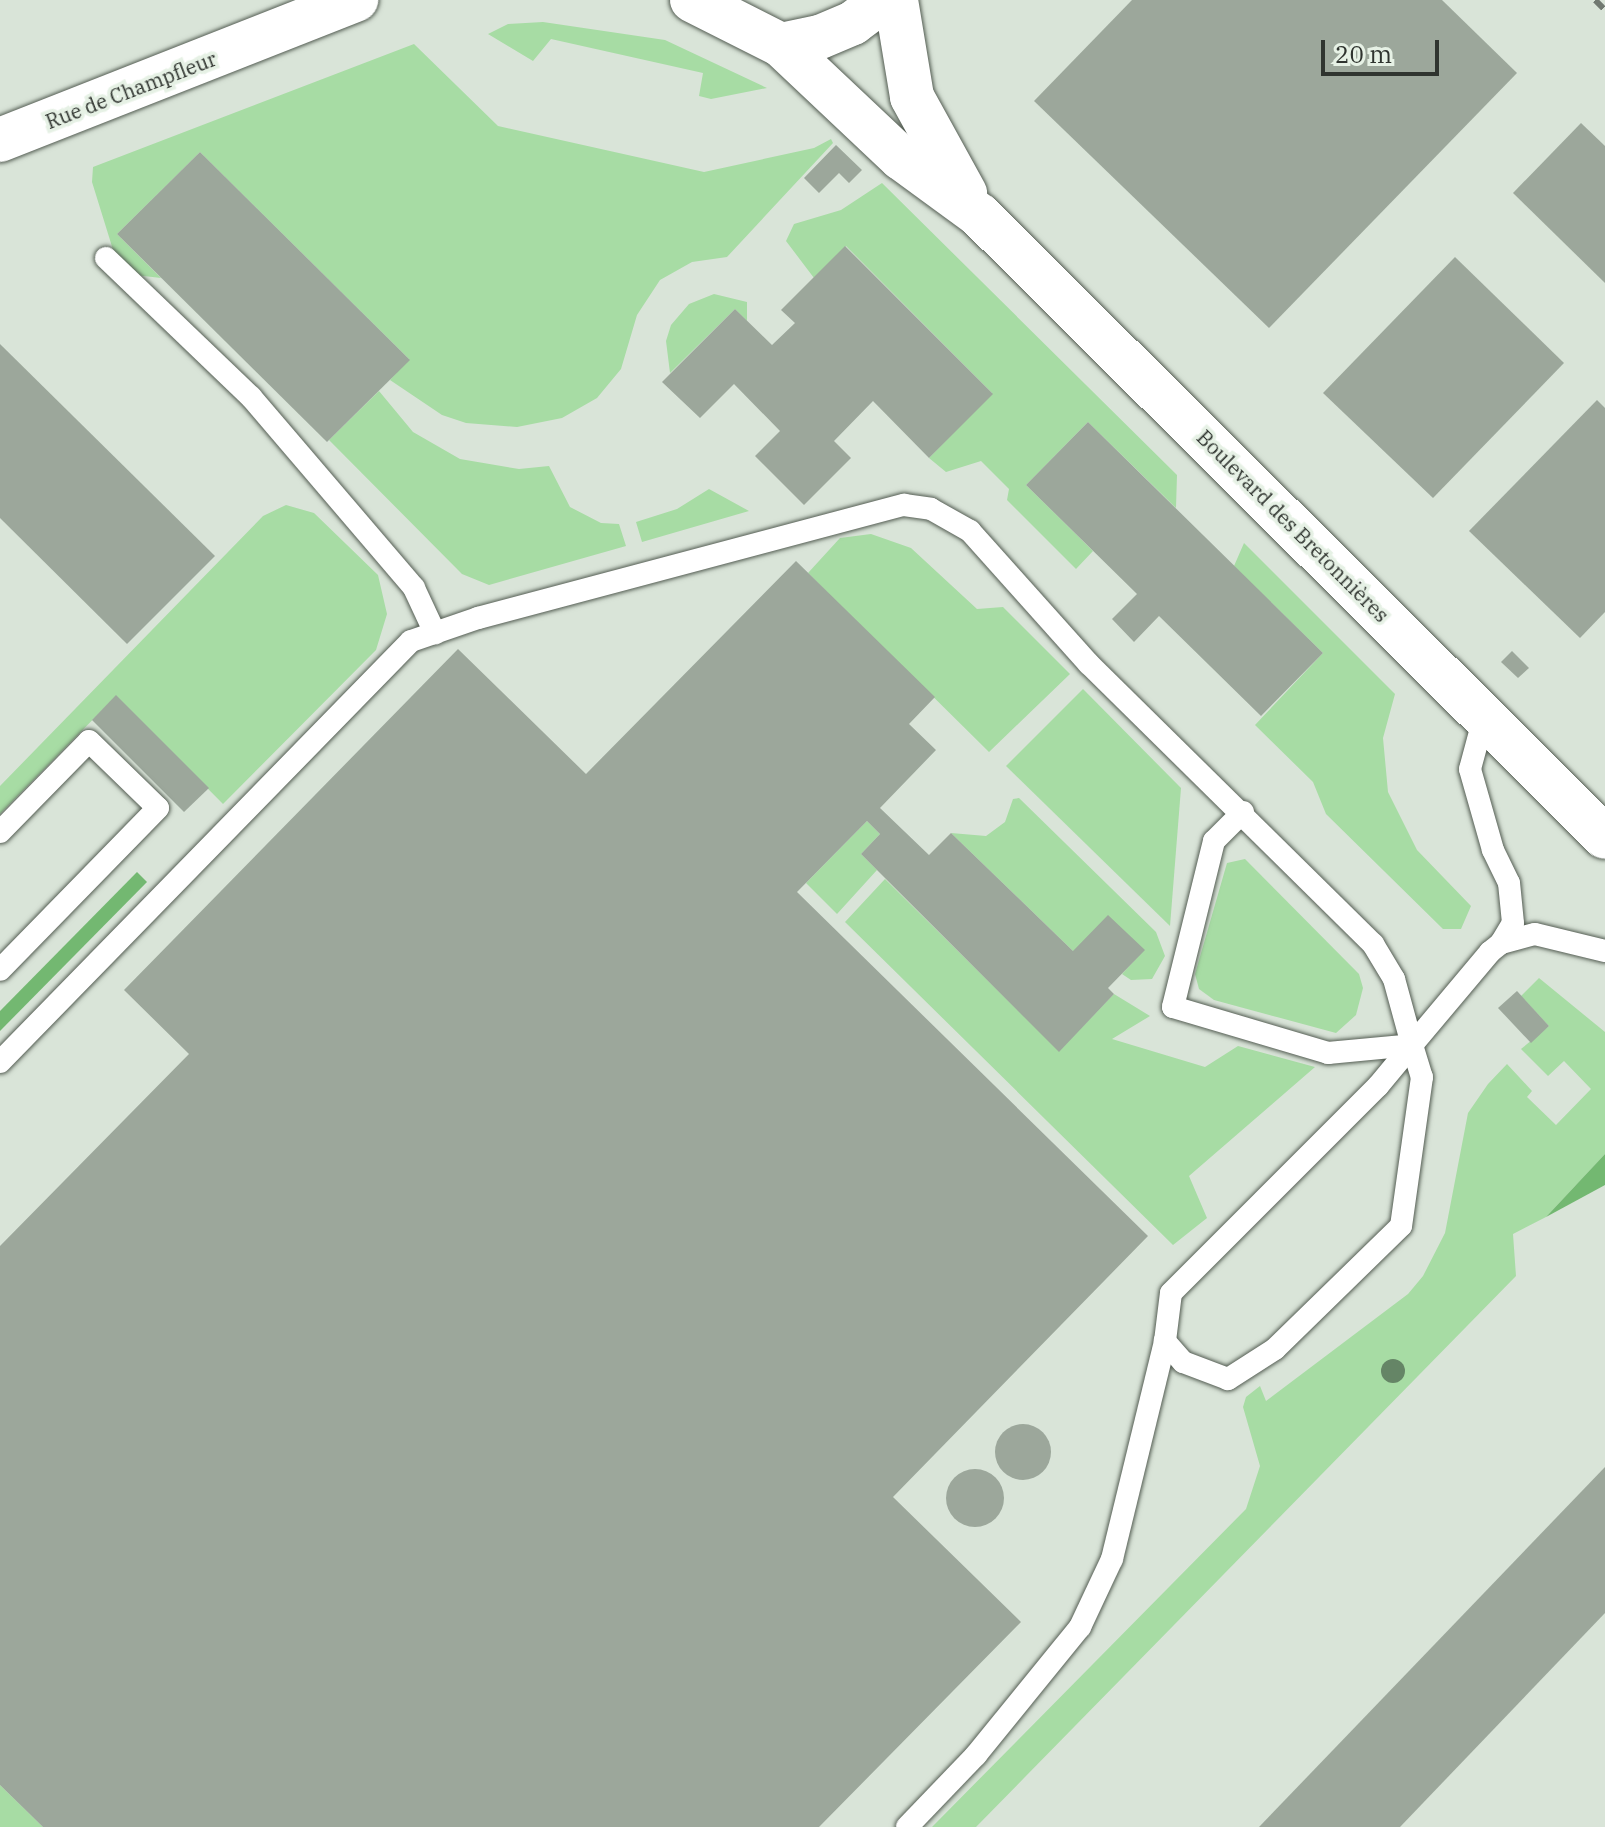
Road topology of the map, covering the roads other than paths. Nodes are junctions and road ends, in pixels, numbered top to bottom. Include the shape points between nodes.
1 (302, 0) edge
2 (356, 0) edge
3 (692, 0) edge
4 (883, 0) edge
5 (896, 0) edge
6 (263, 40) junction
7 (781, 45) junction
8 (0, 140) edge
9 (979, 215) junction
10 (106, 258) dead end
11 (435, 633) junction
12 (1484, 717) junction
13 (1243, 812) junction
14 (0, 832) edge
15 (1605, 837) edge
16 (1501, 943) junction
17 (1605, 951) edge
18 (0, 970) edge
19 (1412, 1045) junction
20 (0, 1062) edge
21 (1165, 1341) junction
22 (907, 1827) edge

1 - 6 street, Rue de Champfleur
2 - 6 street, Rue de Champfleur
3 - 7 street, Boulevard des Bretonnières
4 - 7 street via 842,28
5 - 9 street, Boulevard des Bretonnières via 912,97 925,129
6 - 8 street, Rue de Champfleur
7 - 9 street, Boulevard des Bretonnières via 901,158
9 - 12 street, Boulevard des Bretonnières
10 - 11 lane via 251,397 414,588
11 - 13 lane via 904,505 931,509 970,531 1089,664
11 - 20 lane via 411,641
12 - 15 street, Boulevard des Bretonnières
12 - 16 lane via 1470,769 1493,850 1509,883 1513,923
13 - 19 lane via 1373,944 1394,979
13 - 19 lane via 1214,841 1173,1007 1328,1053
14 - 18 lane via 89,741 158,808
16 - 17 lane via 1535,934
16 - 19 lane
19 - 21 lane via 1378,1086 1171,1293
19 - 21 lane via 1422,1077 1401,1226 1275,1349 1228,1379 1183,1362
21 - 22 lane via 1112,1559 1080,1627 976,1755

